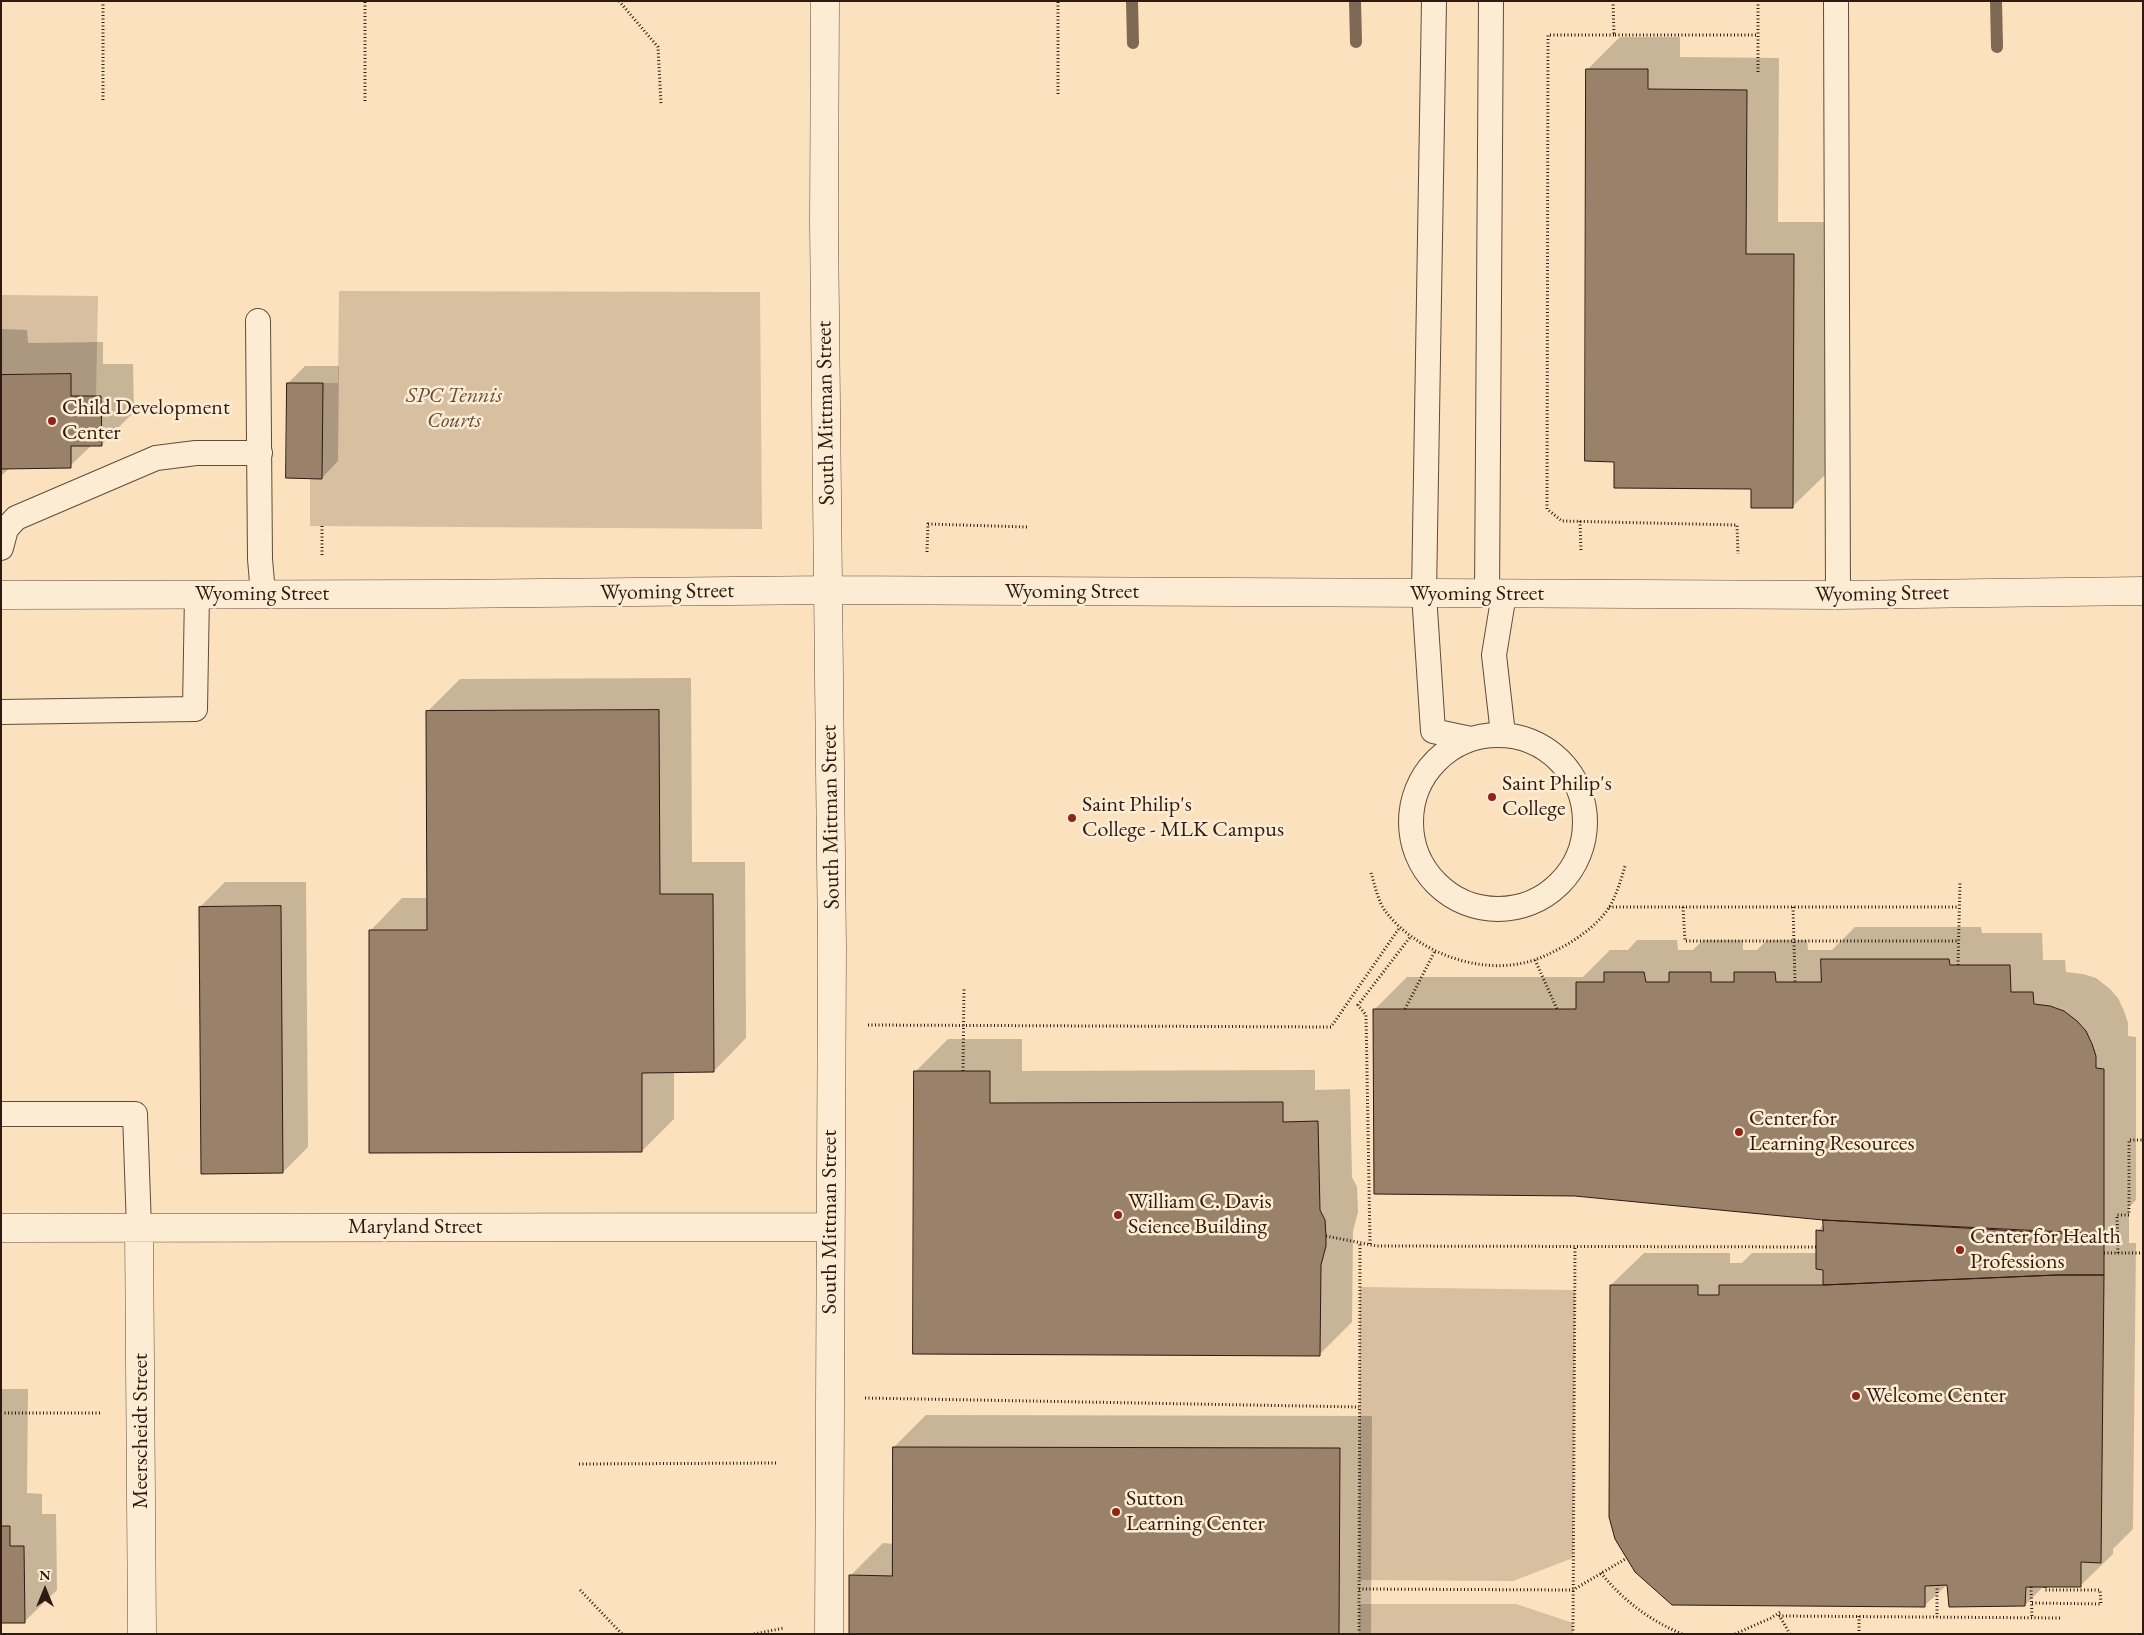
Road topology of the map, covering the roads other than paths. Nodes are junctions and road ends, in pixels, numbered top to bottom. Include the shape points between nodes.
1 (825, 1) edge
2 (1434, 1) edge
3 (1490, 1) edge
4 (1836, 1) edge
5 (258, 321) dead end
6 (260, 453) junction
7 (1, 548) edge
8 (828, 590) junction
9 (2143, 591) edge
10 (197, 594) junction
11 (263, 594) junction
12 (1424, 594) junction
13 (1496, 594) junction
14 (1, 595) edge
15 (1838, 595) junction
16 (1, 712) edge
17 (1503, 734) junction
18 (1471, 739) junction
19 (1, 1114) edge
20 (830, 1227) junction
21 (1, 1228) edge
22 (139, 1228) junction
23 (142, 1634) edge
24 (829, 1634) edge

1 - 8 street, South Mittman Street
2 - 12 lane
3 - 13 lane
4 - 15 lane
5 - 6 lane
6 - 7 lane via 196,453 156,458 16,518 6,529
6 - 11 lane
8 - 11 street, Wyoming Street
8 - 12 street, Wyoming Street
8 - 20 street, South Mittman Street via 832,948
9 - 15 street, Wyoming Street
10 - 11 street, Wyoming Street
10 - 14 street, Wyoming Street
10 - 16 lane via 195,709
12 - 13 street, Wyoming Street
12 - 18 lane via 1433,731
13 - 15 street, Wyoming Street
13 - 17 lane via 1494,655
17 - 18 lane
17 - 18 lane via 1531,741 1556,756 1574,778 1585,815 1585,835 1576,862 1559,886 1535,902 1507,910 1478,908 1451,897 1429,877 1414,852 1410,823 1414,796 1426,771 1446,751
19 - 22 lane via 135,1114
20 - 22 street, Maryland Street
20 - 24 street, South Mittman Street
21 - 22 street, Maryland Street
22 - 23 street, Meerscheidt Street

